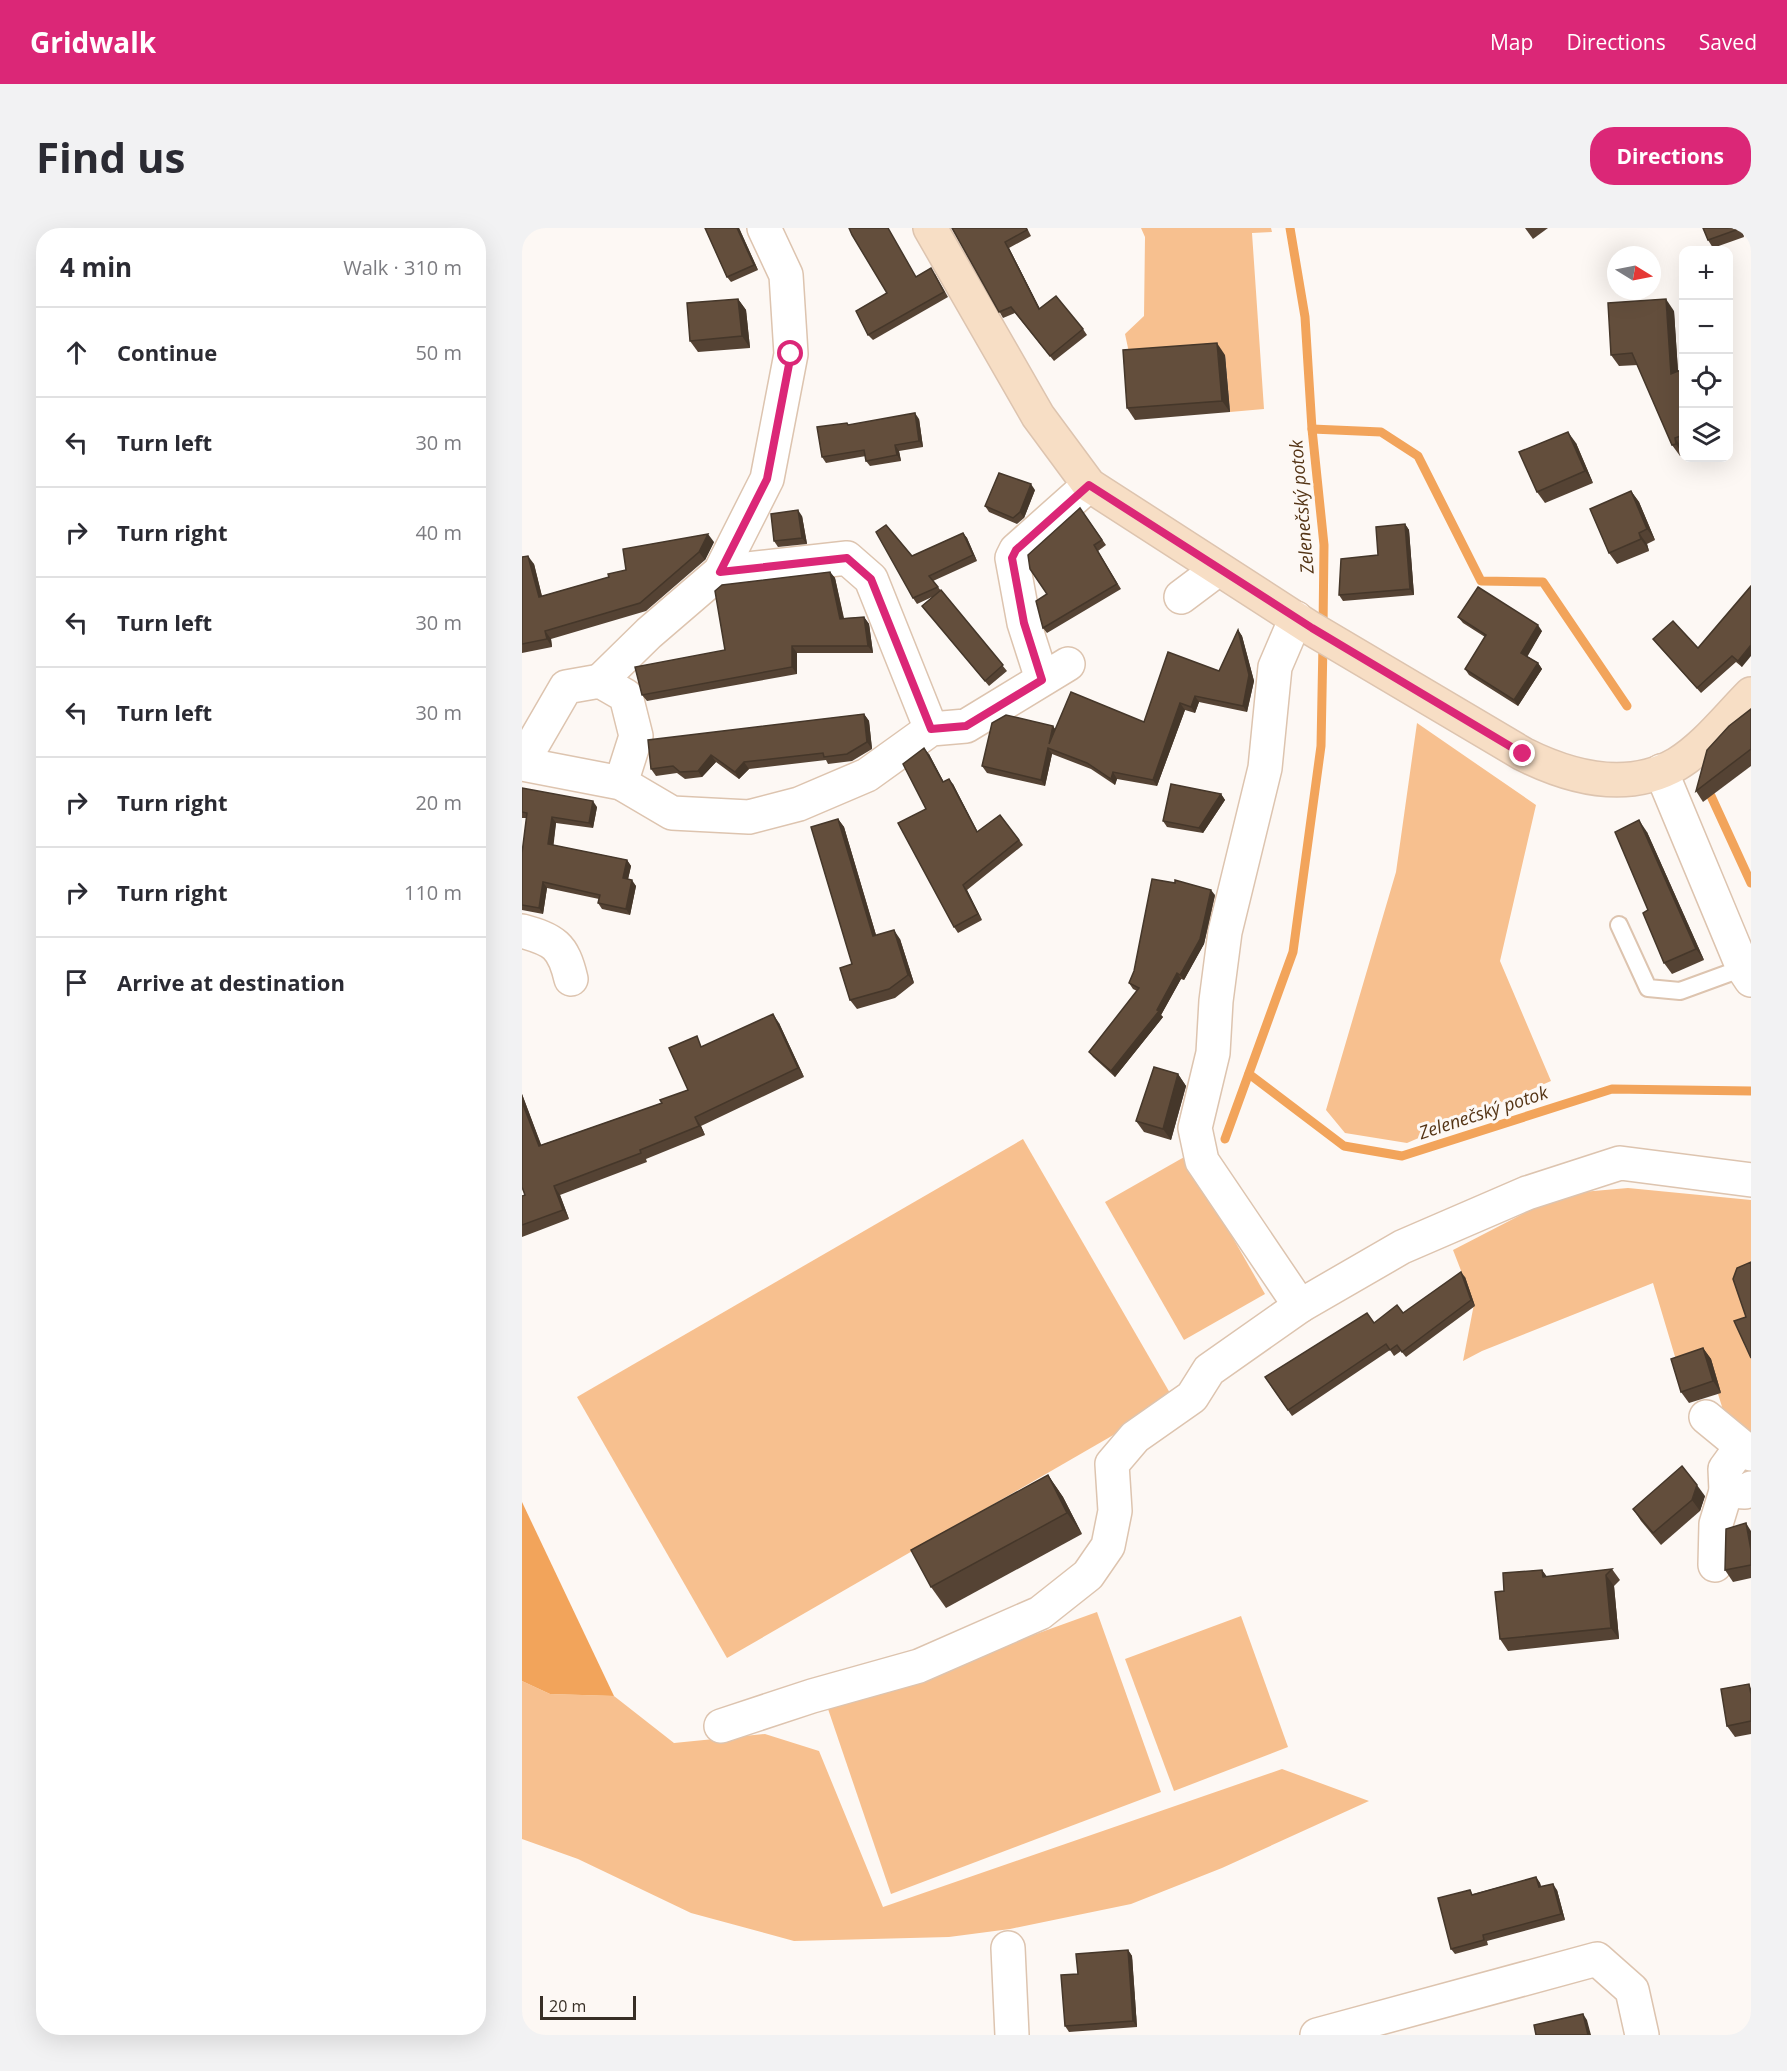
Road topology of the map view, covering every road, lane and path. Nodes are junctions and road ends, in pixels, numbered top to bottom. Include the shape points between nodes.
1 (764, 228) edge
2 (930, 228) edge
3 (1089, 485) junction
4 (1217, 570) junction
5 (720, 572) junction
6 (1180, 597) dead end
7 (1315, 630) junction
8 (600, 681) junction
9 (1751, 694) edge
10 (931, 729) junction
11 (522, 764) edge
12 (1661, 771) junction
13 (621, 783) junction
14 (1618, 925) dead end
15 (522, 931) edge
16 (1747, 974) edge
17 (571, 979) dead end
18 (1751, 1180) edge
19 (1300, 1306) junction
20 (1706, 1417) dead end
21 (1746, 1451) edge
22 (1738, 1490) edge
23 (1714, 1565) dead end
24 (721, 1726) dead end
25 (1008, 1948) dead end
26 (1012, 2035) edge
27 (1317, 2035) edge
28 (1642, 2035) edge

1 - 5 street via 786,275 791,354 767,479
2 - 3 street via 1038,416
3 - 4 street
3 - 10 street via 1016,550 1012,558 1024,623 1055,672 966,726
4 - 6 street
4 - 7 street
5 - 8 street
5 - 10 street via 847,558 871,579
7 - 12 street via 1554,770 1608,780
7 - 19 street via 1275,667 1265,768 1226,932 1213,1053 1195,1128 1202,1161
8 - 11 street via 566,687
8 - 13 street via 626,696 636,736
9 - 12 street via 1693,752
10 - 13 street via 867,775 799,804 749,817 672,813
11 - 13 street
12 - 16 street
14 - 16 lane via 1648,988 1680,992
15 - 17 street via 554,941 566,958
18 - 19 street via 1620,1163 1527,1193 1402,1247
19 - 24 street via 1209,1370 1192,1397 1135,1437 1112,1464 1115,1511 1108,1546 1088,1575 1040,1613 919,1666
20 - 21 street
21 - 22 street via 1725,1469
22 - 23 street via 1716,1524
25 - 26 street
27 - 28 street via 1597,1959 1632,1990

